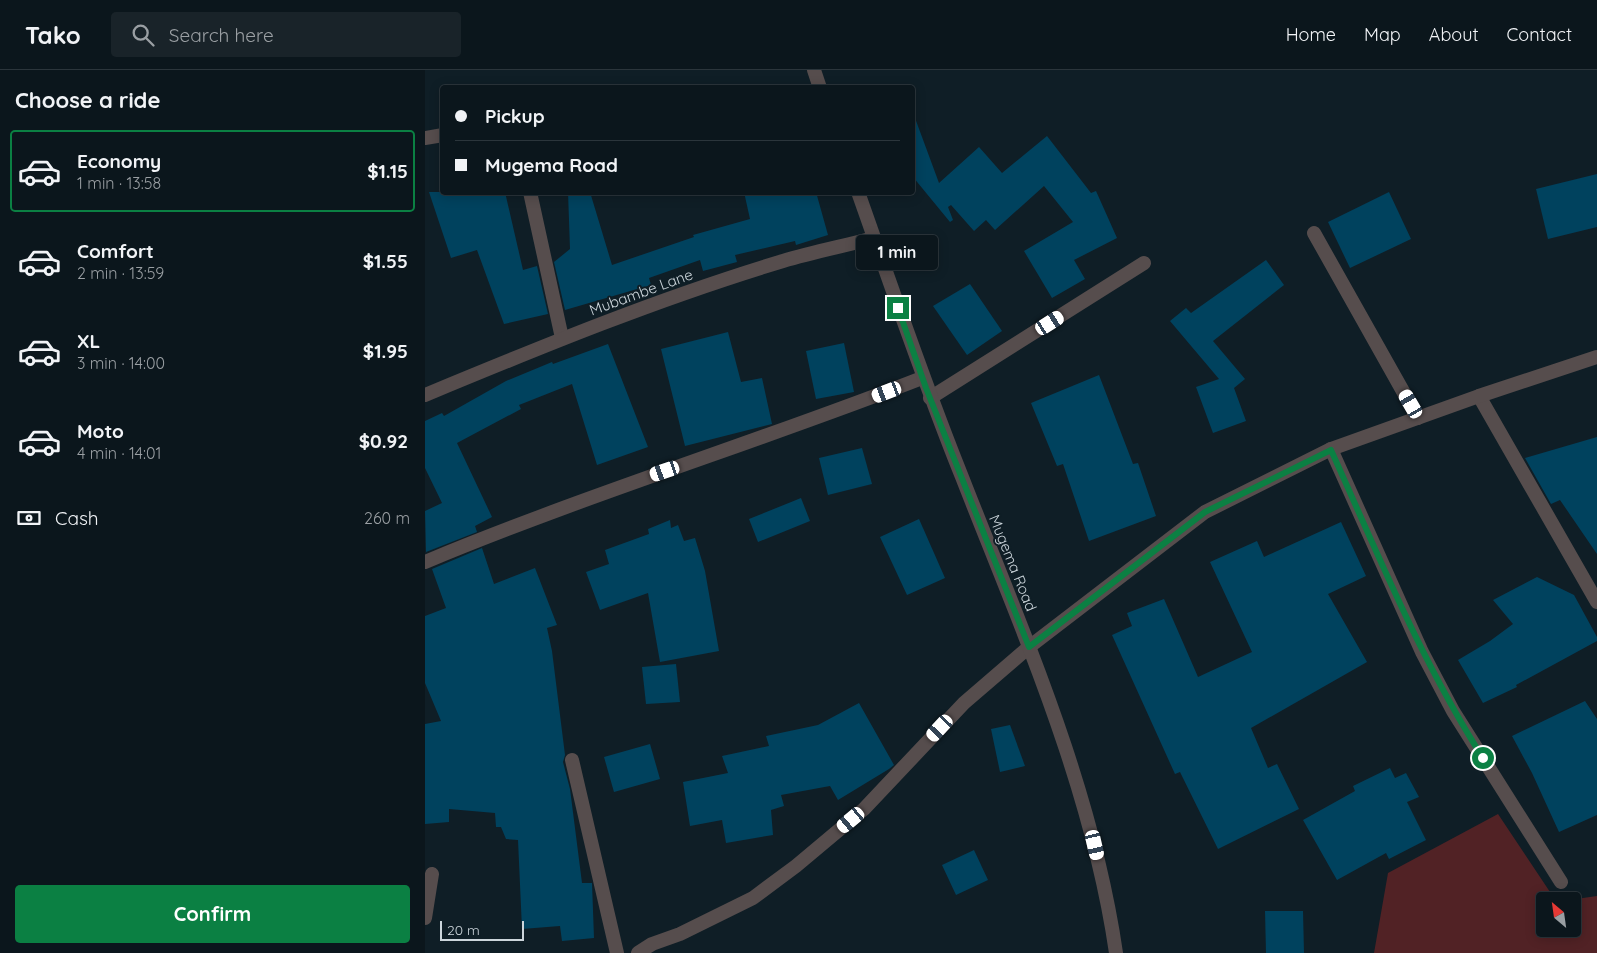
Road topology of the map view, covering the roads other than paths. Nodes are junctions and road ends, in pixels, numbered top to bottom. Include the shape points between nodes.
1 (814, 70) edge
2 (819, 85) edge
3 (440, 136) edge
4 (425, 138) edge
5 (531, 195) edge
6 (859, 195) edge
7 (1314, 233) dead end
8 (874, 238) junction
9 (1144, 264) dead end
10 (562, 338) junction
11 (1597, 357) edge
12 (922, 378) junction
13 (425, 395) edge
14 (1479, 396) junction
15 (930, 398) junction
16 (1419, 418) junction
17 (1331, 450) junction
18 (425, 562) edge
19 (1597, 602) edge
20 (1029, 647) junction
21 (572, 760) dead end
22 (432, 874) dead end
23 (1561, 882) dead end
24 (425, 918) edge
25 (617, 953) edge
26 (638, 953) edge
27 (1116, 953) edge

1 - 2 street
3 - 4 street
5 - 10 street
6 - 8 street, Mugema Road
7 - 16 street
8 - 10 street, Mubambe Lane via 784,261 681,294
8 - 12 street, Mugema Road
9 - 15 street
10 - 13 street, Mubambe Lane
11 - 14 street
12 - 15 street, Mugema Road
12 - 18 street via 852,406 646,477
14 - 16 street
14 - 19 street
15 - 20 street, Mugema Road
16 - 17 street
17 - 20 street via 1205,512
17 - 23 street via 1422,652 1453,711
20 - 26 street via 964,703 864,809 795,866 753,898
20 - 27 street, Mugema Road via 1091,825 1109,903
21 - 25 street
22 - 24 street

